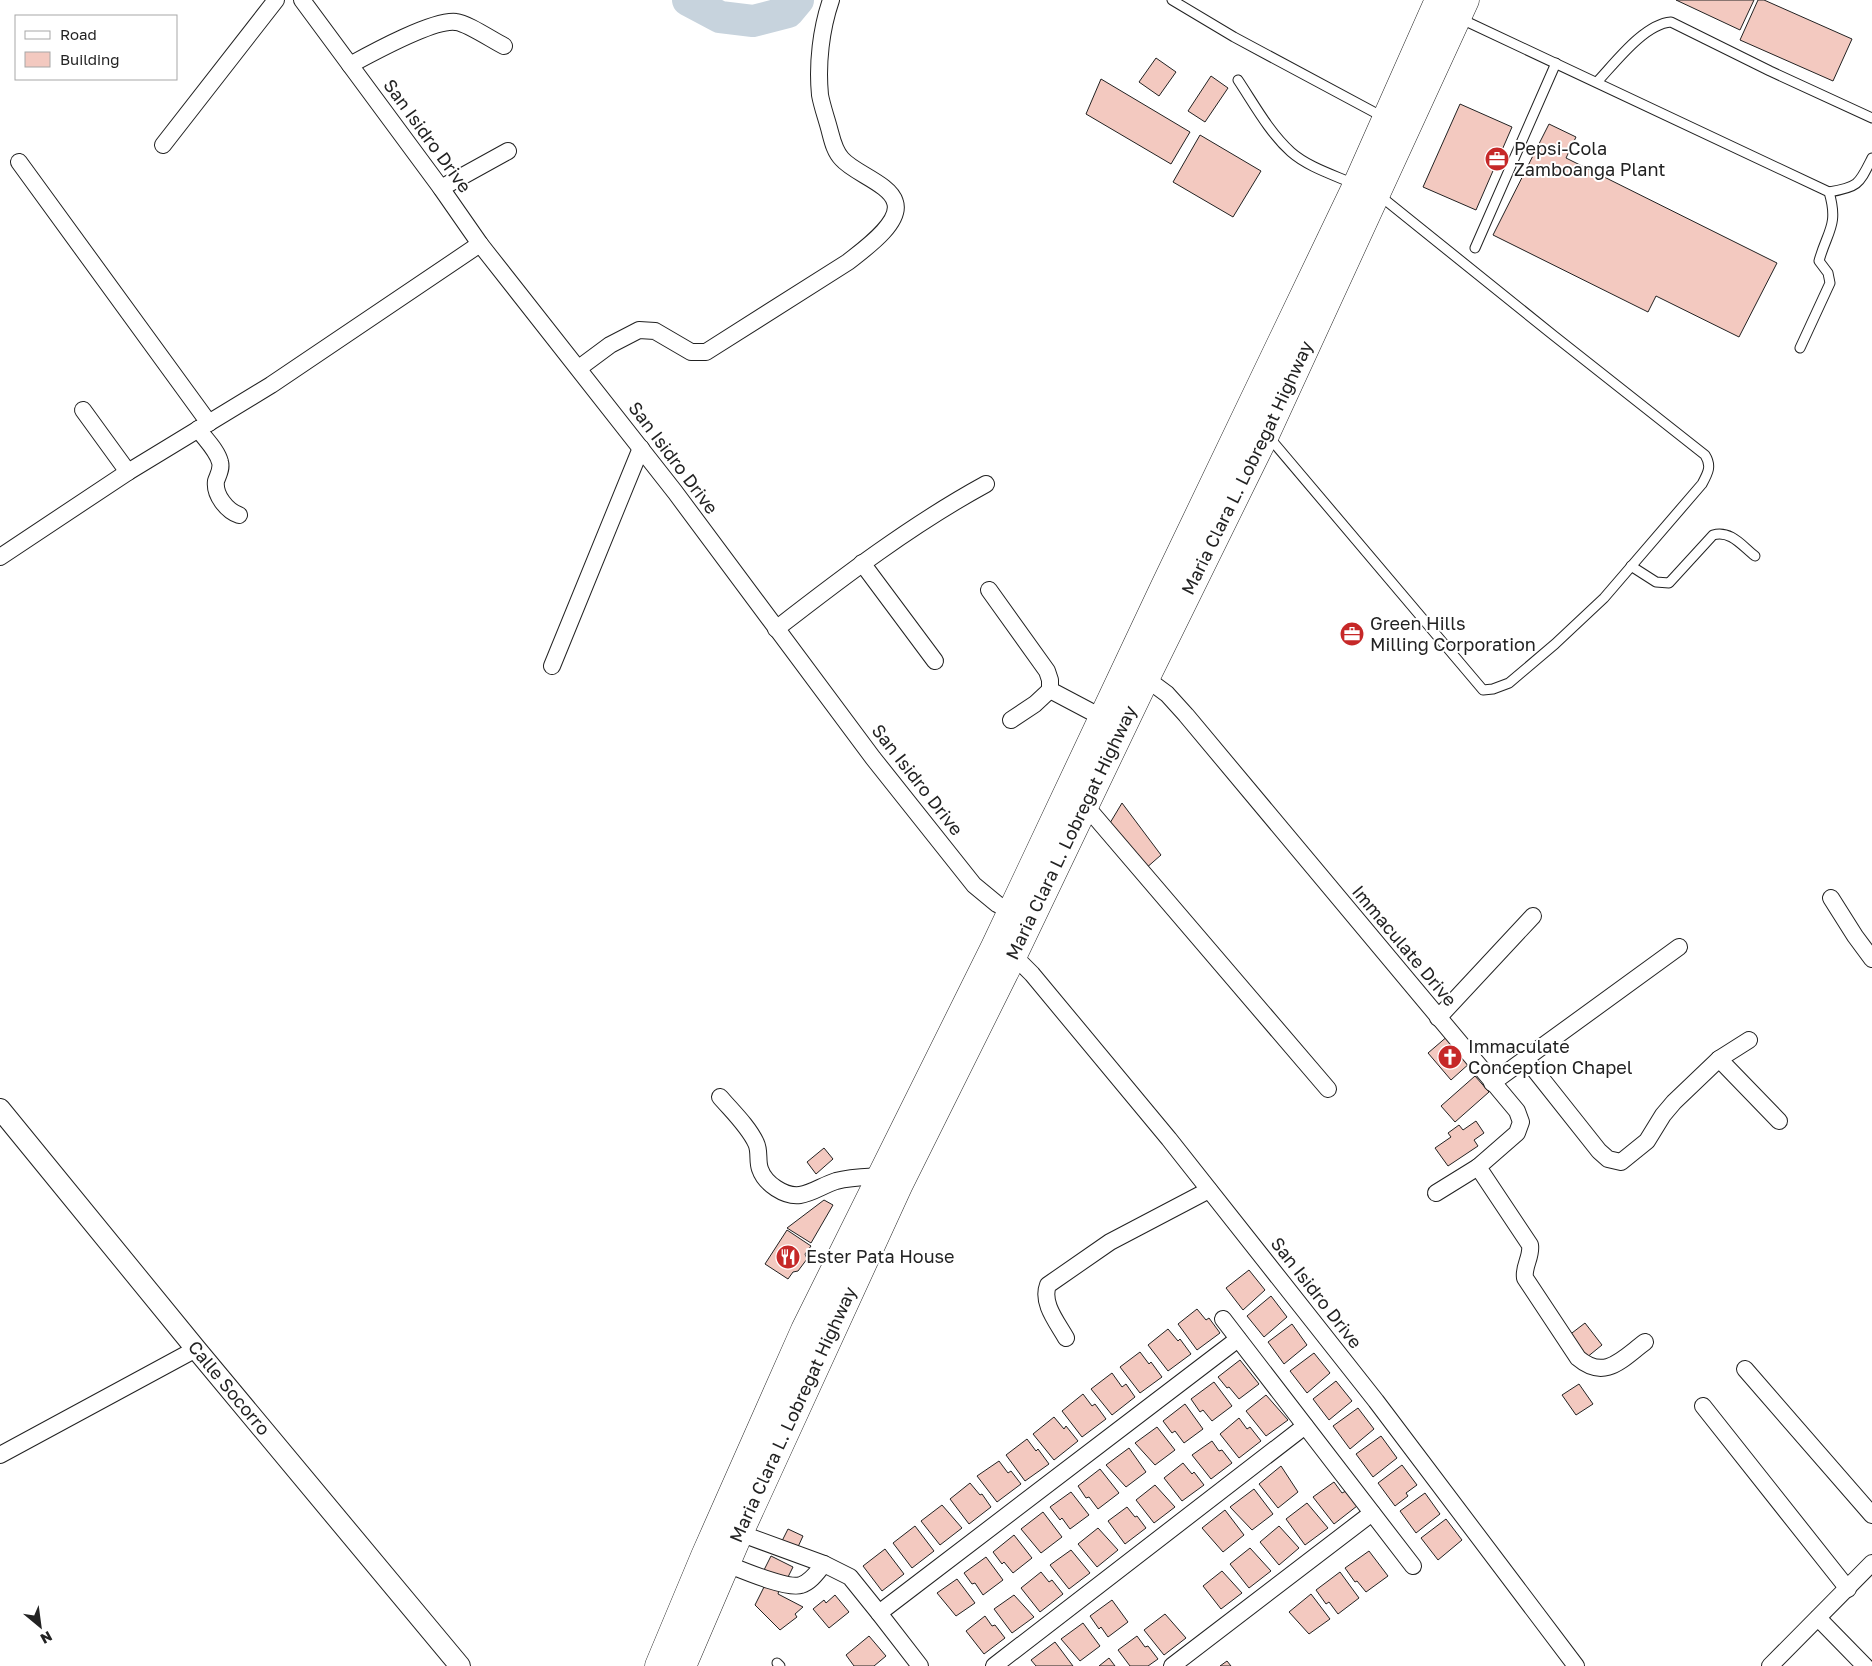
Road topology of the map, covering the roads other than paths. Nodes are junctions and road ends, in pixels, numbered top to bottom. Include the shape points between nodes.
1 (276, 0) edge
2 (302, 0) edge
3 (831, 0) edge
4 (1172, 0) edge
5 (1448, 8) edge
6 (504, 46) dead end
7 (1556, 62) junction
8 (350, 65) junction
9 (1238, 80) dead end
10 (1597, 82) junction
11 (1872, 118) edge
12 (1387, 120) junction
13 (163, 145) dead end
14 (508, 151) dead end
15 (1872, 158) edge
16 (19, 162) dead end
17 (441, 188) junction
18 (1367, 189) junction
19 (1830, 192) junction
20 (480, 244) junction
21 (1475, 248) dead end
22 (1800, 348) dead end
23 (579, 368) junction
24 (83, 410) dead end
25 (204, 426) junction
26 (1255, 428) junction
27 (641, 448) junction
28 (128, 472) junction
29 (986, 484) dead end
30 (239, 515) dead end
31 (1755, 556) dead end
32 (0, 557) edge
33 (862, 563) junction
34 (1631, 566) junction
35 (989, 590) dead end
36 (776, 629) junction
37 (935, 661) dead end
38 (552, 666) dead end
39 (1136, 672) junction
40 (1050, 690) junction
41 (1102, 718) junction
42 (1011, 720) dead end
43 (1085, 805) junction
44 (1831, 898) dead end
45 (1533, 916) dead end
46 (1020, 917) junction
47 (1678, 947) dead end
48 (1004, 951) junction
49 (1872, 958) edge
50 (1438, 1018) junction
51 (1749, 1040) dead end
52 (1526, 1059) junction
53 (1719, 1059) junction
54 (1492, 1083) junction
55 (1328, 1089) dead end
56 (720, 1098) dead end
57 (0, 1109) edge
58 (1779, 1121) dead end
59 (1478, 1167) junction
60 (882, 1176) junction
61 (1209, 1190) junction
62 (1436, 1193) dead end
63 (1223, 1319) dead end
64 (817, 1335) junction
65 (1066, 1338) dead end
66 (1238, 1339) junction
67 (1645, 1342) dead end
68 (196, 1349) junction
69 (1745, 1369) dead end
70 (1703, 1406) dead end
71 (1305, 1426) junction
72 (0, 1455) edge
73 (1372, 1513) junction
74 (1872, 1515) edge
75 (729, 1529) junction
76 (715, 1560) junction
77 (1872, 1563) edge
78 (824, 1564) junction
79 (1413, 1566) dead end
80 (1848, 1588) junction
81 (880, 1613) junction
82 (1818, 1618) junction
83 (997, 1665) edge
84 (460, 1666) edge
85 (659, 1666) edge
86 (682, 1666) edge
87 (920, 1666) edge
88 (1172, 1666) edge
89 (1576, 1666) edge
90 (1770, 1666) edge
91 (1865, 1666) edge

1 - 13 street
2 - 8 street, San Isidro Drive
3 - 23 street via 824,20 820,95 835,150 842,160 888,192 895,202 893,222 848,262 706,352 691,352 655,331 639,330 599,352
4 - 12 lane
5 - 7 lane
5 - 12 highway, Maria Clara L. Lobregat Highway
5 - 18 highway, Maria Clara L. Lobregat Highway
6 - 8 street via 458,22 445,21
7 - 10 lane
7 - 21 lane
8 - 17 street, San Isidro Drive
9 - 18 lane via 1274,134 1292,153
10 - 11 lane via 1652,28 1671,22
10 - 19 lane
12 - 18 highway, Maria Clara L. Lobregat Highway
14 - 17 street
15 - 19 lane via 1861,180 1850,188
16 - 25 street
17 - 20 street, San Isidro Drive
18 - 26 highway, Maria Clara L. Lobregat Highway
18 - 34 lane via 1705,455 1709,472 1702,484
19 - 22 lane via 1834,217 1819,261 1830,283
20 - 23 street, San Isidro Drive
20 - 25 street via 271,385
23 - 27 street, San Isidro Drive
24 - 28 street
25 - 28 street
25 - 30 street via 221,464 216,483 223,503 230,512
26 - 34 lane via 1483,690 1509,683 1604,598
26 - 39 highway, Maria Clara L. Lobregat Highway
27 - 36 street, San Isidro Drive
27 - 38 street
28 - 32 street
29 - 33 street
31 - 34 lane via 1730,535 1720,533 1713,535 1669,583 1656,582
33 - 36 street
33 - 37 street
35 - 40 street via 1047,671
36 - 46 street, San Isidro Drive via 962,871 984,895
39 - 41 highway, Maria Clara L. Lobregat Highway
39 - 43 highway, Maria Clara L. Lobregat Highway
39 - 50 street, Immaculate Drive via 1167,694
40 - 41 street
40 - 42 street
41 - 46 highway, Maria Clara L. Lobregat Highway
43 - 46 highway, Maria Clara L. Lobregat Highway
43 - 55 street
44 - 49 street
45 - 50 street
46 - 48 highway, Maria Clara L. Lobregat Highway
47 - 52 street
48 - 60 highway, Maria Clara L. Lobregat Highway
48 - 61 street, San Isidro Drive via 1050,995
48 - 64 highway, Maria Clara L. Lobregat Highway via 904,1175
50 - 54 street, Immaculate Drive
51 - 53 street
52 - 53 street via 1598,1151 1608,1159 1621,1162 1647,1141 1674,1102
52 - 54 street
53 - 58 street
54 - 59 street, Immaculate Drive via 1517,1111 1521,1122 1517,1133
56 - 60 street via 756,1143 760,1169 781,1191 799,1195 833,1182
57 - 68 street, Calle Socorro
59 - 62 street
59 - 67 street via 1530,1245 1530,1255 1524,1267 1525,1278 1578,1358 1586,1366 1605,1368 1615,1365
60 - 64 highway, Maria Clara L. Lobregat Highway
61 - 65 street via 1110,1242 1048,1285 1045,1293 1047,1303
61 - 89 street, San Isidro Drive via 1376,1401
63 - 66 street
64 - 75 highway, Maria Clara L. Lobregat Highway
66 - 71 street
66 - 81 street
68 - 72 street
68 - 84 street, Calle Socorro
69 - 74 street
70 - 80 street
71 - 73 street
71 - 83 street
73 - 79 street
73 - 88 street
75 - 76 highway, Maria Clara L. Lobregat Highway
75 - 78 street
76 - 78 street via 788,1586 809,1580
76 - 85 highway, Maria Clara L. Lobregat Highway
76 - 86 highway, Maria Clara L. Lobregat Highway
77 - 80 street
78 - 81 street via 850,1577
80 - 82 street
81 - 87 street
82 - 90 street
82 - 91 street

